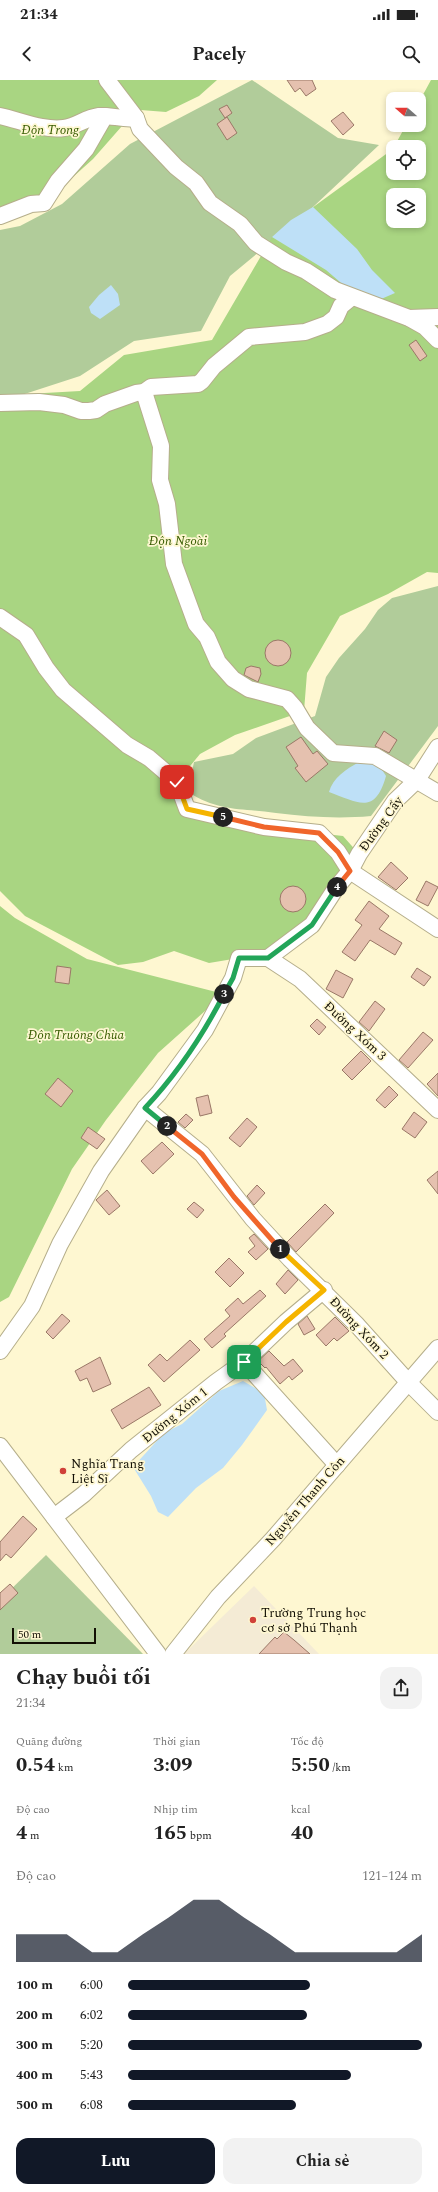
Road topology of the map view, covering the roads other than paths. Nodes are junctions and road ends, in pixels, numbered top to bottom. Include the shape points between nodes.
1 (107, 80) edge
2 (0, 116) edge
3 (105, 116) junction
4 (136, 118) junction
5 (0, 216) edge
6 (352, 298) junction
7 (438, 317) edge
8 (409, 318) junction
9 (438, 323) edge
10 (438, 340) edge
11 (144, 392) junction
12 (0, 403) edge
13 (0, 617) edge
14 (438, 747) edge
15 (417, 780) junction
16 (438, 793) edge
17 (350, 871) junction
18 (438, 929) edge
19 (268, 958) junction
20 (145, 1108) junction
21 (438, 1110) edge
22 (324, 1290) junction
23 (438, 1348) edge
24 (0, 1351) edge
25 (244, 1362) junction
26 (409, 1383) junction
27 (438, 1412) edge
28 (0, 1446) edge
29 (337, 1465) junction
30 (54, 1517) junction
31 (158, 1654) edge
32 (173, 1654) edge

1 - 4 street
2 - 3 street via 23,123 62,129 72,127 82,120
3 - 4 street via 113,115 124,120
3 - 5 street via 86,149 58,181 44,203 31,204
4 - 6 street via 140,129 176,167 196,183 210,203 240,224 256,243
6 - 8 street
6 - 11 street via 341,306 336,318 327,324 305,332 249,337 214,366 198,384 151,387
7 - 8 street
8 - 9 street
8 - 10 street via 425,327
11 - 12 street via 89,411 39,402
11 - 15 street via 161,446 160,480 168,504 174,564 196,624 207,637 218,662 233,679 249,689 287,700 307,728 333,753 374,756
13 - 17 street via 26,636 63,690 127,745 149,758 177,782 187,809 264,827 319,833 338,852
14 - 15 street, Đường Cấy
15 - 16 street
15 - 17 street, Đường Cấy via 395,801
17 - 18 street
17 - 19 street, Đường Cấy via 312,925
19 - 20 street via 239,958 233,978 205,1030
19 - 21 street, Đường Xóm 3 via 300,979
20 - 22 street, Đường Xóm 2 via 202,1154 253,1219 290,1259
20 - 24 street via 101,1171 60,1244 32,1306
22 - 25 street, Đường Xóm 1
22 - 26 street, Đường Xóm 2
23 - 26 street, Nguyễn Thanh Côn
25 - 29 street
25 - 30 street, Đường Xóm 1 via 131,1450 84,1494
26 - 27 street, Đường Xóm 2
26 - 29 street, Nguyễn Thanh Côn
28 - 30 street
29 - 32 street, Nguyễn Thanh Côn via 273,1539 218,1597
30 - 31 street

